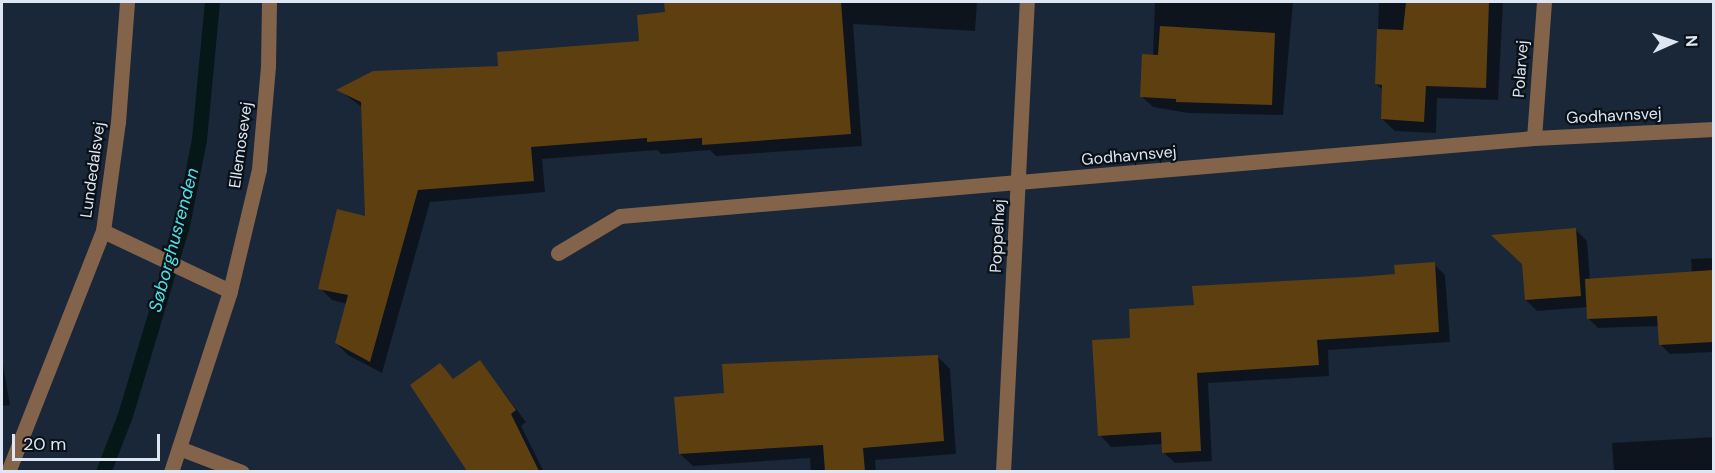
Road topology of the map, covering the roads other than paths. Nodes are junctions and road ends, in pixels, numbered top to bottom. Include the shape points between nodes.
1 (127, 2) edge
2 (269, 2) edge
3 (1028, 2) edge
4 (1544, 2) edge
5 (1713, 129) edge
6 (1534, 138) junction
7 (1018, 184) junction
8 (103, 231) junction
9 (558, 253) dead end
10 (230, 291) junction
11 (179, 448) junction
12 (8, 471) edge
13 (171, 471) edge
14 (243, 471) edge
15 (1003, 471) edge

1 - 8 street, Lundedalsvej via 118,122
2 - 10 street, Ellemosevej via 259,169
3 - 7 street, Poppelhøj
4 - 6 street, Polarvej
5 - 6 street, Godhavnsvej
6 - 7 street, Godhavnsvej
7 - 9 street, Godhavnsvej via 620,216
7 - 15 street, Poppelhøj
8 - 10 street, Lundedalsvej
8 - 12 street
10 - 11 street
11 - 13 street
11 - 14 street

